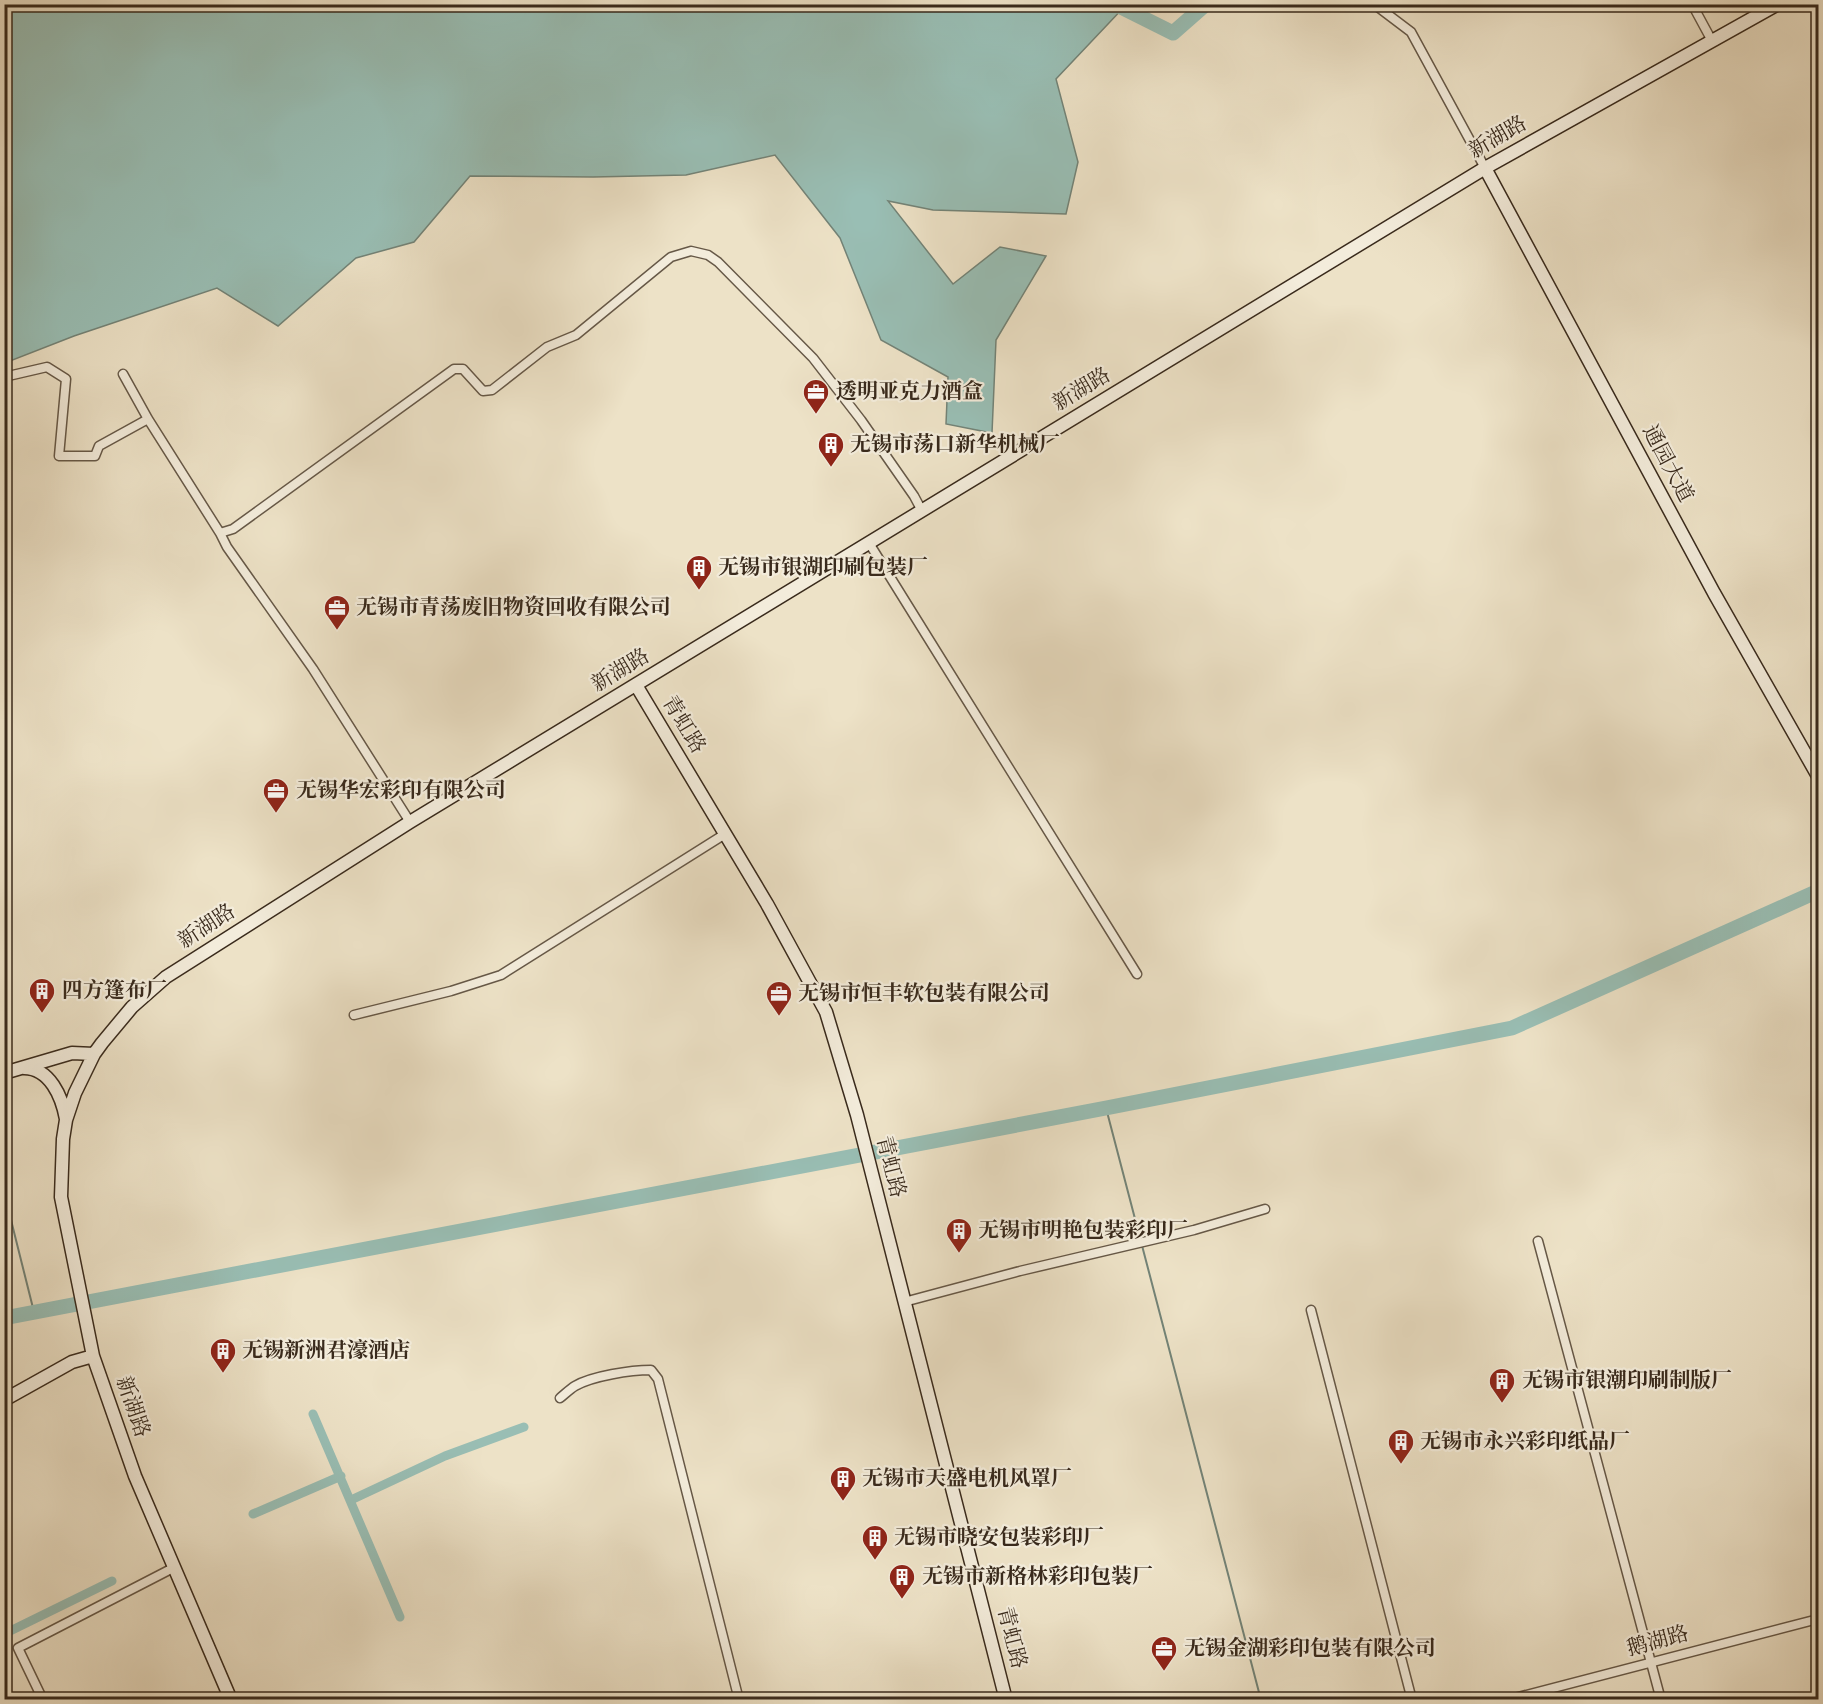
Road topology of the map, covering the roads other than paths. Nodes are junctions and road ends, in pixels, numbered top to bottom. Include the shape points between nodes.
1 (1374, 4) edge
2 (1692, 4) edge
3 (1778, 4) edge
4 (1712, 41) junction
5 (1485, 168) junction
6 (123, 374) dead end
7 (4, 377) edge
8 (148, 419) junction
9 (922, 511) junction
10 (220, 532) junction
11 (869, 543) junction
12 (636, 685) junction
13 (1818, 776) edge
14 (410, 822) junction
15 (725, 834) junction
16 (1137, 974) dead end
17 (354, 1015) dead end
18 (94, 1054) junction
19 (20, 1068) junction
20 (4, 1073) edge
21 (66, 1120) junction
22 (1265, 1209) dead end
23 (1538, 1241) dead end
24 (904, 1302) junction
25 (1311, 1310) dead end
26 (93, 1356) junction
27 (560, 1398) dead end
28 (4, 1400) edge
29 (173, 1569) junction
30 (1818, 1619) edge
31 (1650, 1662) junction
32 (43, 1700) edge
33 (231, 1700) edge
34 (739, 1700) edge
35 (1006, 1700) edge
36 (1412, 1700) edge
37 (1507, 1700) edge
38 (1661, 1700) edge

1 - 5 street via 1412,32
2 - 4 street
3 - 4 main road, 新湖路
4 - 5 main road, 新湖路
5 - 9 main road, 新湖路
5 - 13 main road, 通园大道 via 1714,593
6 - 8 street
7 - 8 street via 47,368 66,380 59,456 95,456 99,446
8 - 10 street
9 - 10 street via 861,420 813,358 718,262 691,251 671,257 576,335 547,347 492,390 483,391 463,369 454,369 233,529
9 - 11 main road, 新湖路
10 - 14 street via 226,547 313,669
11 - 12 main road, 新湖路
11 - 16 street
12 - 14 main road, 新湖路
12 - 15 main road, 青虹路
14 - 18 main road, 新湖路 via 166,976 132,1007
15 - 17 street via 501,975
15 - 24 main road, 青虹路 via 826,1012 859,1122
18 - 19 main road via 72,1053
18 - 21 main road, 新湖路
19 - 20 main road
19 - 21 main road via 39,1070 46,1076 64,1105
21 - 26 main road, 新湖路 via 61,1197
22 - 24 street
23 - 31 street
24 - 35 main road, 青虹路
25 - 36 street
26 - 28 main road via 72,1362
26 - 29 main road, 新湖路
27 - 34 street via 575,1386 601,1376 651,1370 658,1379
29 - 32 street via 18,1648
29 - 33 main road, 新湖路
30 - 31 street, 鹅湖路
31 - 37 street, 鹅湖路
31 - 38 street

